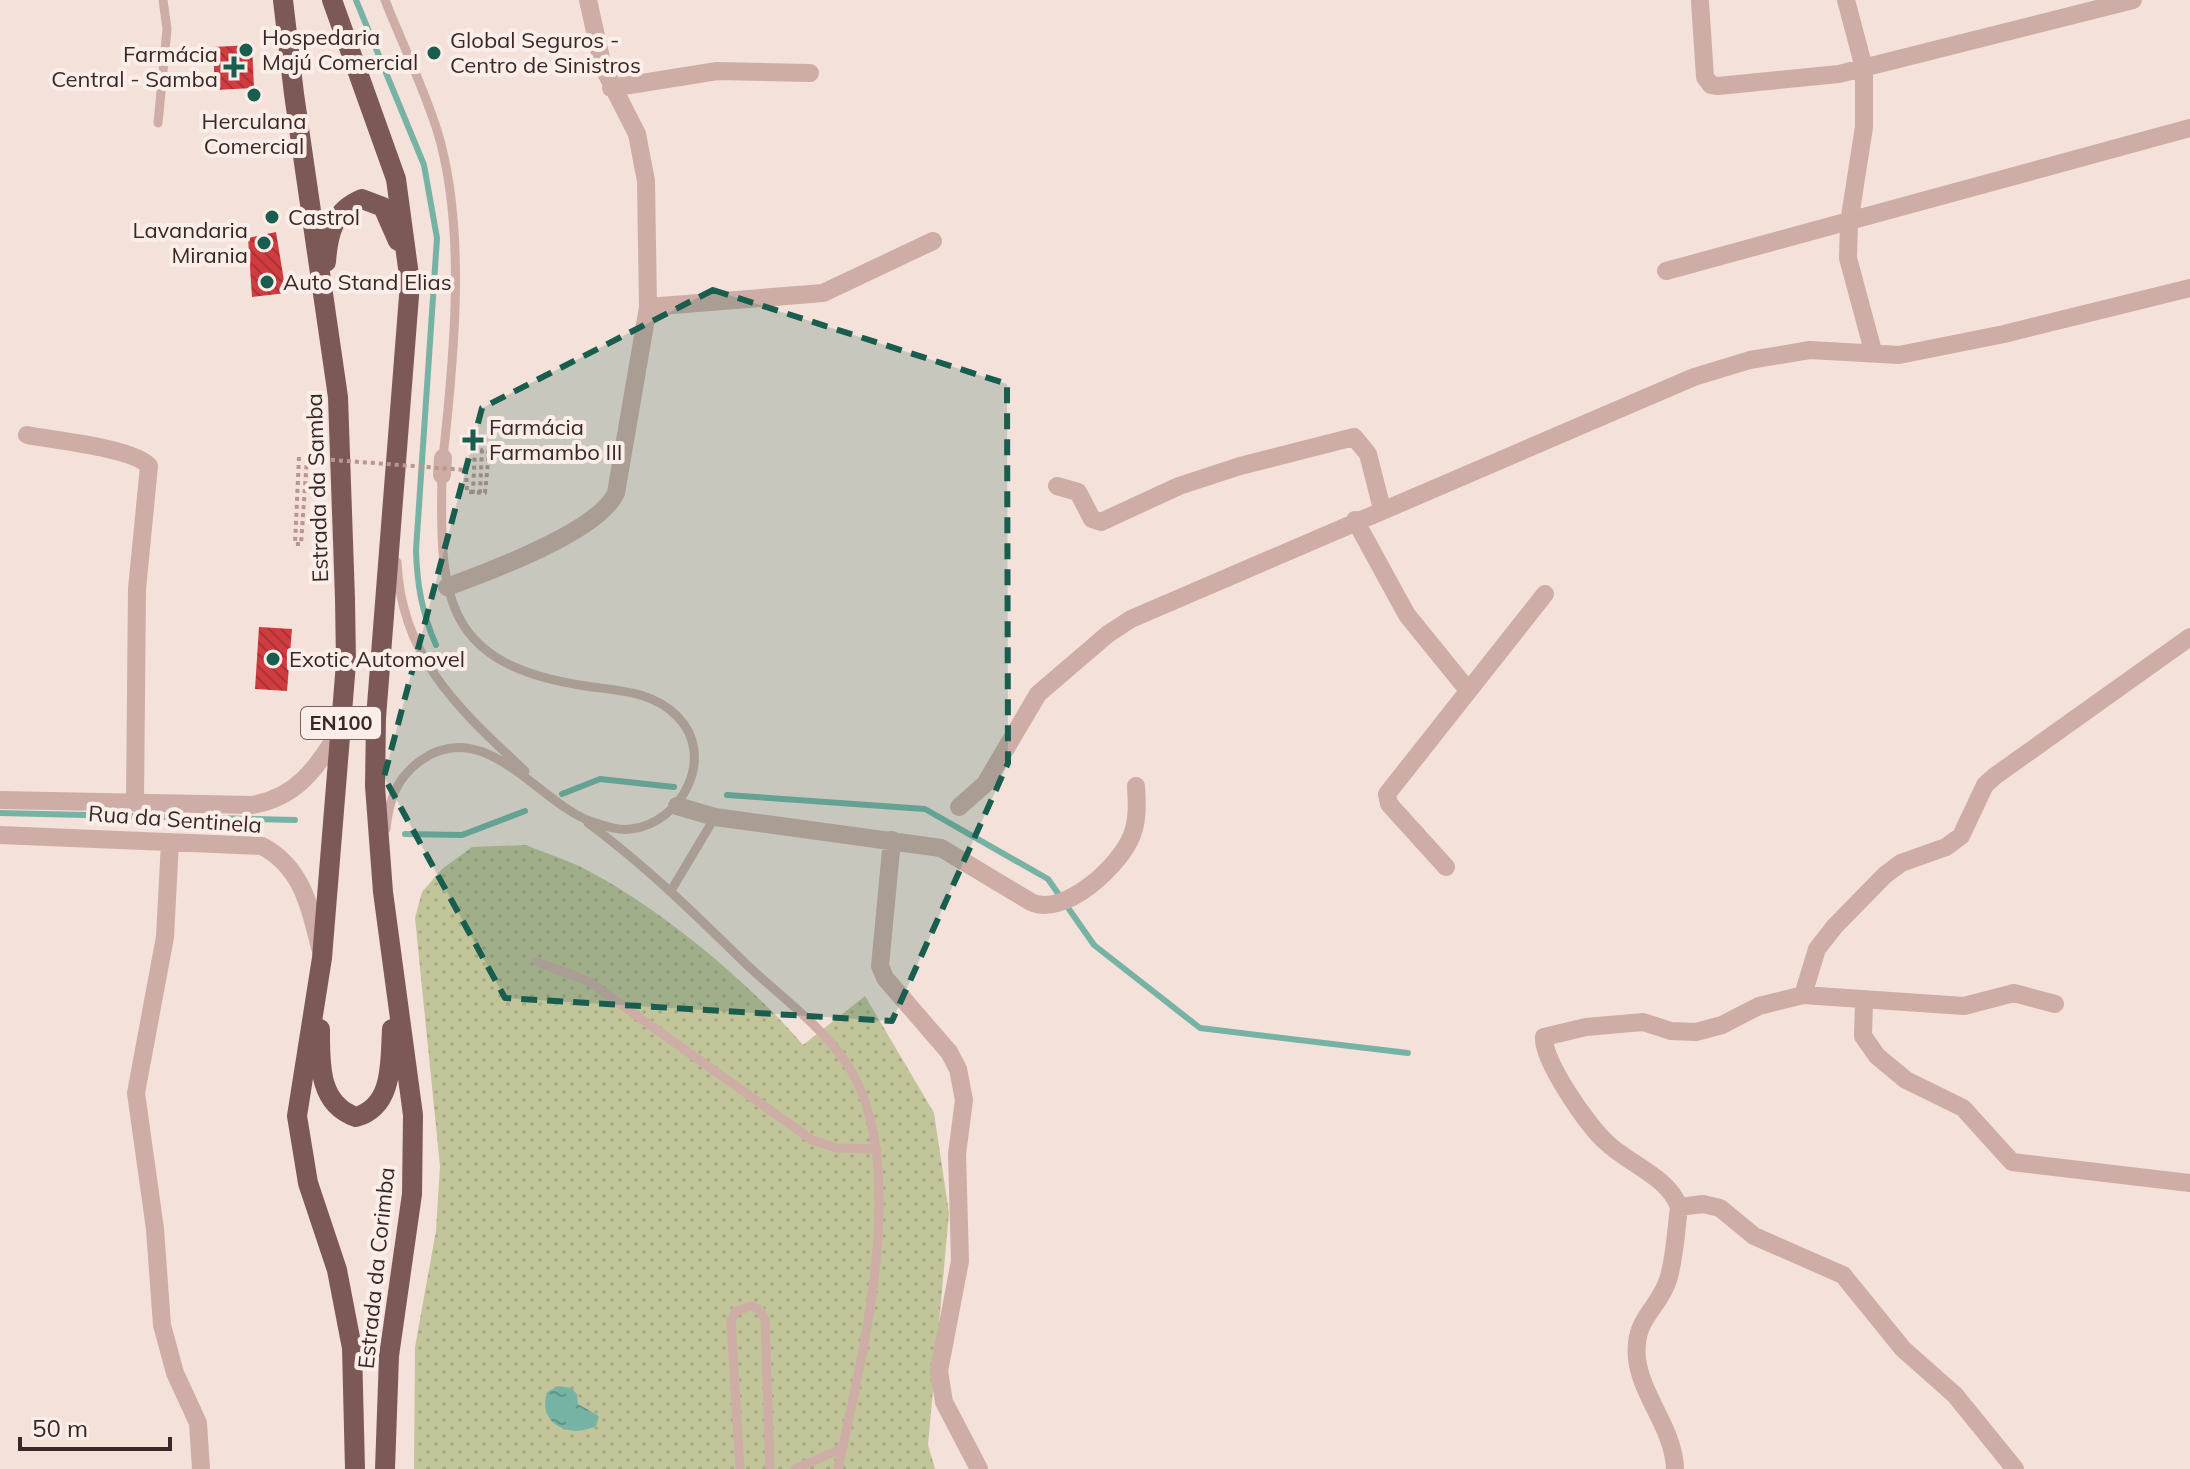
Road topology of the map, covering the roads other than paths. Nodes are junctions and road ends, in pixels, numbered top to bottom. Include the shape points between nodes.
1 (163, 0) edge
2 (283, 0) edge
3 (332, 0) edge
4 (385, 0) edge
5 (588, 0) edge
6 (1846, 0) edge
7 (2133, 0) edge
8 (1700, 2) dead end
9 (1864, 68) junction
10 (810, 73) dead end
11 (611, 88) junction
12 (158, 123) dead end
13 (2190, 128) edge
14 (1849, 223) junction
15 (933, 241) dead end
16 (1666, 271) dead end
17 (410, 283) junction
18 (2190, 288) edge
19 (324, 290) junction
20 (648, 307) junction
21 (1873, 351) junction
22 (27, 435) dead end
23 (1057, 486) dead end
24 (395, 500) junction
25 (1382, 509) junction
26 (1355, 520) junction
27 (447, 587) junction
28 (1545, 594) dead end
29 (2190, 637) edge
30 (1467, 689) junction
31 (341, 729) junction
32 (1136, 786) dead end
33 (547, 793) junction
34 (0, 800) edge
35 (135, 800) junction
36 (677, 806) junction
37 (959, 807) dead end
38 (580, 817) junction
39 (715, 817) junction
40 (0, 835) edge
41 (892, 840) junction
42 (170, 842) junction
43 (1446, 867) dead end
44 (672, 889) junction
45 (383, 892) junction
46 (537, 962) dead end
47 (321, 968) junction
48 (394, 977) junction
49 (1803, 995) junction
50 (1864, 1001) junction
51 (2055, 1004) dead end
52 (877, 1149) junction
53 (2190, 1183) edge
54 (1679, 1207) junction
55 (843, 1448) junction
56 (201, 1469) edge
57 (355, 1469) edge
58 (385, 1469) edge
59 (740, 1469) edge
60 (770, 1469) edge
61 (795, 1469) edge
62 (838, 1469) edge
63 (979, 1469) edge
64 (1675, 1469) edge
65 (2015, 1469) edge

1 - 12 lane via 167,29
2 - 19 main road, Estrada da Samba / EN100
3 - 17 main road, EN100 via 396,179
4 - 27 lane via 432,118 445,168 454,258 441,536
5 - 11 street
6 - 9 street
7 - 9 street
8 - 9 street via 1705,77 1711,85
9 - 14 street via 1864,127
10 - 11 street via 717,71
11 - 20 street via 637,134 646,181
13 - 14 street
14 - 16 street
14 - 21 street via 1851,277
15 - 20 street via 823,293
17 - 19 main road via 390,218 383,207 362,199 347,205 332,228
17 - 24 main road, EN100
18 - 21 street via 1899,355
19 - 31 main road, Estrada da Samba / EN100 via 341,448 346,663
20 - 27 street via 623,460 609,506 519,559
21 - 25 street via 1810,350 1694,377
22 - 35 street via 122,453 144,459 149,466 137,589
23 - 25 street via 1078,492 1092,519 1101,522 1209,476 1354,437 1368,454
24 - 33 lane via 397,572 404,606 433,677
24 - 45 main road, EN100 via 376,718
25 - 26 street
26 - 30 street via 1407,615
26 - 37 street via 1108,634 1038,694 985,784
27 - 36 lane via 457,618 485,652 531,674 643,695 677,716 687,730 694,764
28 - 30 street
29 - 49 street via 1995,776 1985,785 1961,836 1885,875 1820,944
30 - 43 street via 1387,794 1389,804
31 - 35 street, Rua da Sentinela via 308,777 281,798 252,805
31 - 47 main road, Estrada da Samba / EN100
32 - 41 street via 1137,815 1131,838 1118,857 1078,897 1045,905 1031,902 941,848
33 - 38 lane
33 - 45 lane via 484,753 456,748 425,758 402,778 389,803
34 - 35 street, Rua da Sentinela
36 - 38 lane via 655,823 628,830
36 - 39 street
38 - 44 lane
39 - 41 street
39 - 44 lane
40 - 42 street, Rua da Sentinela
41 - 63 street via 880,966 949,1052 964,1100 957,1154 960,1261 939,1371 944,1402
42 - 47 street, Rua da Sentinela via 262,846 277,854 303,888
42 - 56 street via 165,937 136,1093 162,1325 175,1373 198,1423
44 - 52 lane via 846,1062 861,1089
45 - 48 main road, EN100
46 - 52 lane via 588,981 812,1140 837,1148
47 - 48 main road via 325,1090 336,1107 356,1117 374,1110 386,1092
47 - 57 main road, Estrada da Corimba / EN100 via 297,1116 308,1183 337,1270 352,1348
48 - 58 main road, Estrada da Corimba / EN100 via 413,1115 412,1194 389,1356
49 - 50 street
49 - 54 street via 1696,1032 1643,1022 1544,1037 1546,1054 1607,1144 1666,1186
50 - 51 street via 1964,1006 2014,993
50 - 53 street via 1863,1036 1877,1056 1906,1080 1963,1108 2012,1162
52 - 55 lane via 878,1226 871,1302
54 - 64 street via 1668,1280 1644,1315 1637,1342 1637,1361 1674,1449
54 - 65 street via 1720,1208 1754,1236 1843,1275 1903,1349 1955,1395
55 - 61 lane
55 - 62 lane
59 - 60 lane via 731,1321 736,1311 751,1306 765,1320

